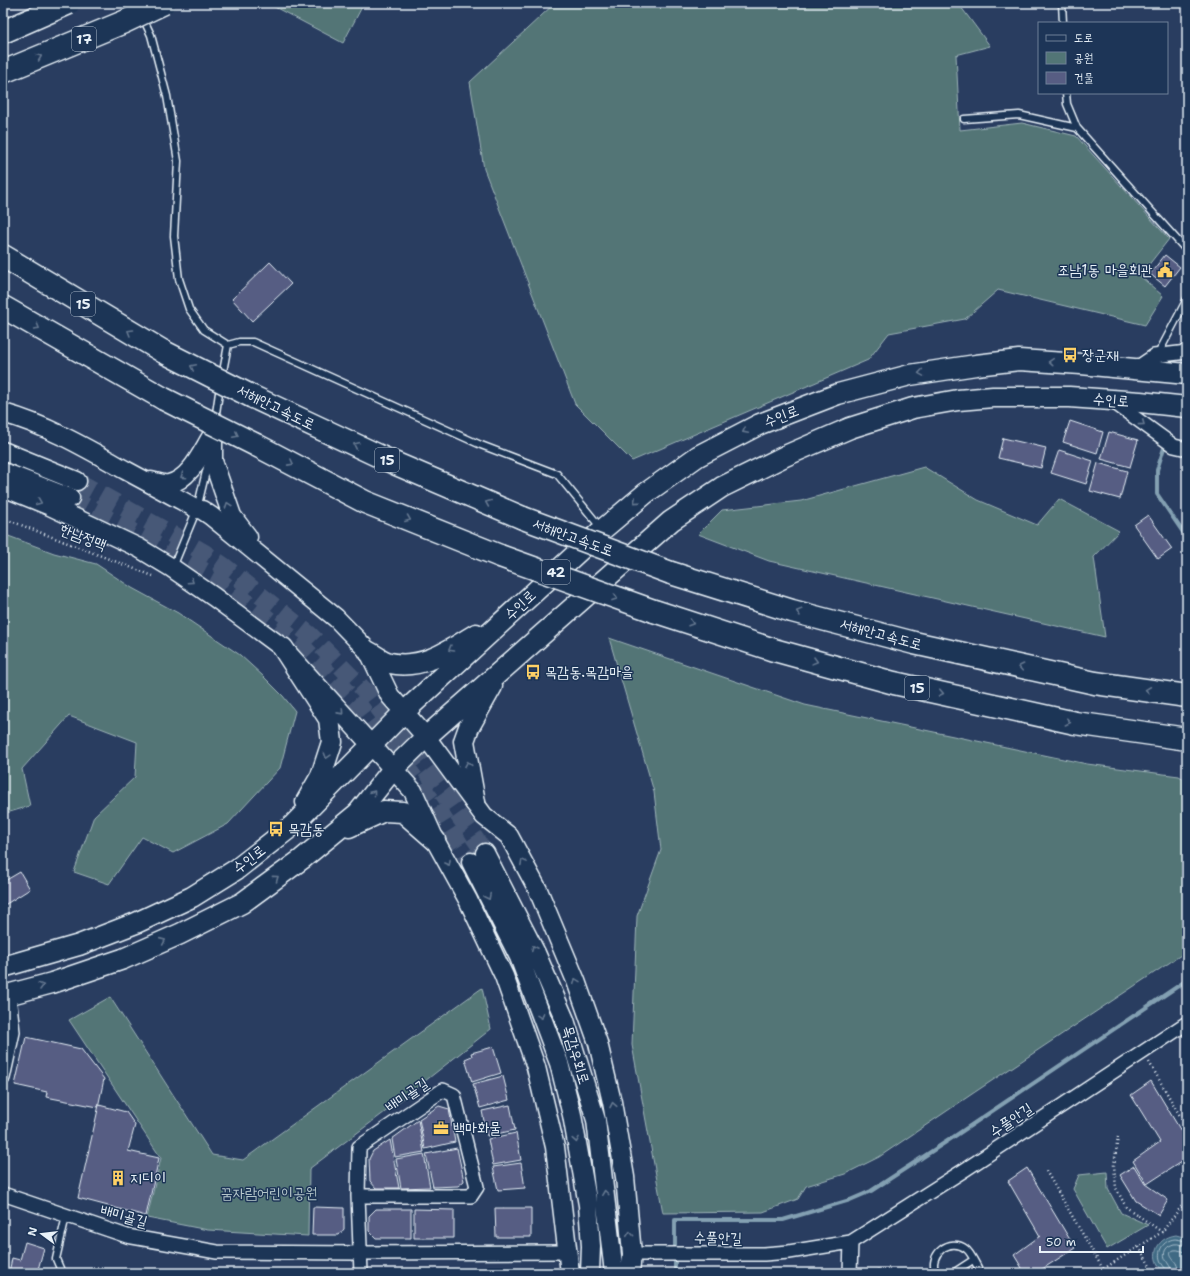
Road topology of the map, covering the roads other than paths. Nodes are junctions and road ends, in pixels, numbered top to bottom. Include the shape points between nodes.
1 (68, 3) edge
2 (136, 3) edge
3 (164, 3) edge
4 (1062, 3) edge
5 (1063, 22) edge
6 (3, 32) edge
7 (3, 72) edge
8 (1066, 94) edge
9 (964, 119) dead end
10 (1077, 128) junction
11 (1187, 251) edge
12 (3, 256) edge
13 (1187, 299) edge
14 (3, 307) edge
15 (228, 345) junction
16 (1187, 352) edge
17 (1157, 356) junction
18 (1135, 369) junction
19 (1187, 374) edge
20 (1110, 400) junction
21 (1187, 407) edge
22 (3, 413) edge
23 (213, 434) junction
24 (1187, 449) edge
25 (3, 451) edge
26 (3, 472) edge
27 (141, 478) junction
28 (77, 481) tunnel mouth
29 (3, 488) edge
30 (70, 498) tunnel mouth
31 (197, 509) junction
32 (602, 530) junction
33 (266, 560) junction
34 (172, 568) junction
35 (509, 615) junction
36 (283, 648) junction
37 (368, 652) junction
38 (500, 672) junction
39 (1187, 696) edge
40 (404, 712) junction
41 (426, 737) junction
42 (1187, 739) edge
43 (371, 745) junction
44 (393, 769) junction
45 (475, 802) junction
46 (292, 826) junction
47 (330, 835) junction
48 (435, 840) junction
49 (3, 967) edge
50 (6, 995) edge
51 (1187, 1022) edge
52 (3, 1078) edge
53 (3, 1194) edge
54 (358, 1196) junction
55 (66, 1216) junction
56 (851, 1242) junction
57 (568, 1252) junction
58 (361, 1253) junction
59 (632, 1254) junction
60 (973, 1260) junction
61 (62, 1273) edge
62 (361, 1273) edge
63 (570, 1273) edge
64 (590, 1273) edge
65 (614, 1273) edge
66 (630, 1273) edge
67 (850, 1273) edge
68 (936, 1273) edge
69 (953, 1273) edge
70 (981, 1273) edge

1 - 6 highway, bridge
2 - 15 lane via 151,35 167,96 178,161 174,236 178,279 189,309 204,330
7 -> 3 highway, 17, bridge
4 - 5 lane
8 - 10 lane via 1067,104
9 - 10 lane via 1018,115
10 - 11 lane
39 -> 12 highway, 서해안고속도로 / 15, bridge via 1095,683 914,643 792,610 671,573 524,518 394,463 253,397 164,352
13 - 17 lane
14 -> 42 highway, 15, bridge via 164,399 365,502 500,556 654,611 774,650 894,683 1075,723
15 - 23 lane
15 - 32 lane via 253,342 481,445 557,474
16 - 17 street
17 - 18 street
18 - 19 main road, 수인로 / 42
18 -> 32 main road, 수인로 / 42 via 1019,360 910,375 838,394 760,424 698,456 646,493
20 - 21 main road, 수인로 / 42
20 -> 24 street via 1174,446
20 - 38 main road, 수인로 / 42 via 1008,397 958,400 913,408 857,426 785,456 722,487 671,521
22 - 27 main road via 79,444
23 -> 27 main road via 186,475 168,484
23 - 31 lane
33 -> 23 main road via 232,516 213,461
25 - 28 main road
26 - 30 main road
27 - 31 main road
29 -> 34 main road via 50,506 139,548
31 - 33 main road via 211,516
31 - 34 lane
32 - 35 main road, 수인로 / 42
33 - 37 main road via 336,618
34 -> 36 main road
35 -> 37 main road via 436,658 412,665 389,663
35 - 40 main road, 수인로 / 42
36 -> 43 main road
36 -> 46 main road via 329,719 332,742 321,776
37 - 40 main road via 390,696
38 - 41 main road, 수인로 / 42
45 -> 38 main road via 464,741 469,727
40 - 41 main road
40 - 43 main road, 수인로 / 42
41 - 44 main road, 수인로 / 42
41 - 45 main road
43 - 44 main road
43 - 46 main road, 수인로 / 42
47 -> 44 main road, 수인로 / 42 via 358,813
44 - 48 main road via 413,791
59 -> 45 main road via 625,1177 612,1102 598,1043 576,981 538,890 509,836 484,816
46 - 49 main road, 수인로 / 42 via 237,869 192,897 136,923 79,945
47 - 48 main road via 384,811 403,812
50 -> 47 main road, 수인로 / 42 via 52,983 123,959 180,934 242,903
48 -> 57 main road via 468,900 504,976 536,1067 555,1147
50 - 52 street via 13,1032
51 - 56 street, 수풀안길
53 - 55 street, 배미골길
54 - 54 street, 배미골길 via 359,1147 443,1090 454,1095 476,1187 471,1196
54 - 58 street, 배미골길
55 - 58 street, 배미골길 via 127,1236 217,1252
55 - 61 lane via 56,1259
56 - 59 street, 수풀안길 via 764,1254
56 - 67 street
57 - 58 street, 배미골길
57 - 63 main road
58 - 62 street
59 - 66 main road
60 - 68 lane via 967,1249 958,1244 948,1245 938,1250 933,1268
60 - 69 lane
60 - 70 lane
65 -> 64 main road, 목감우회로 via 596,1120 565,1020 536,953 478,858 559,1063 572,1115 588,1205

